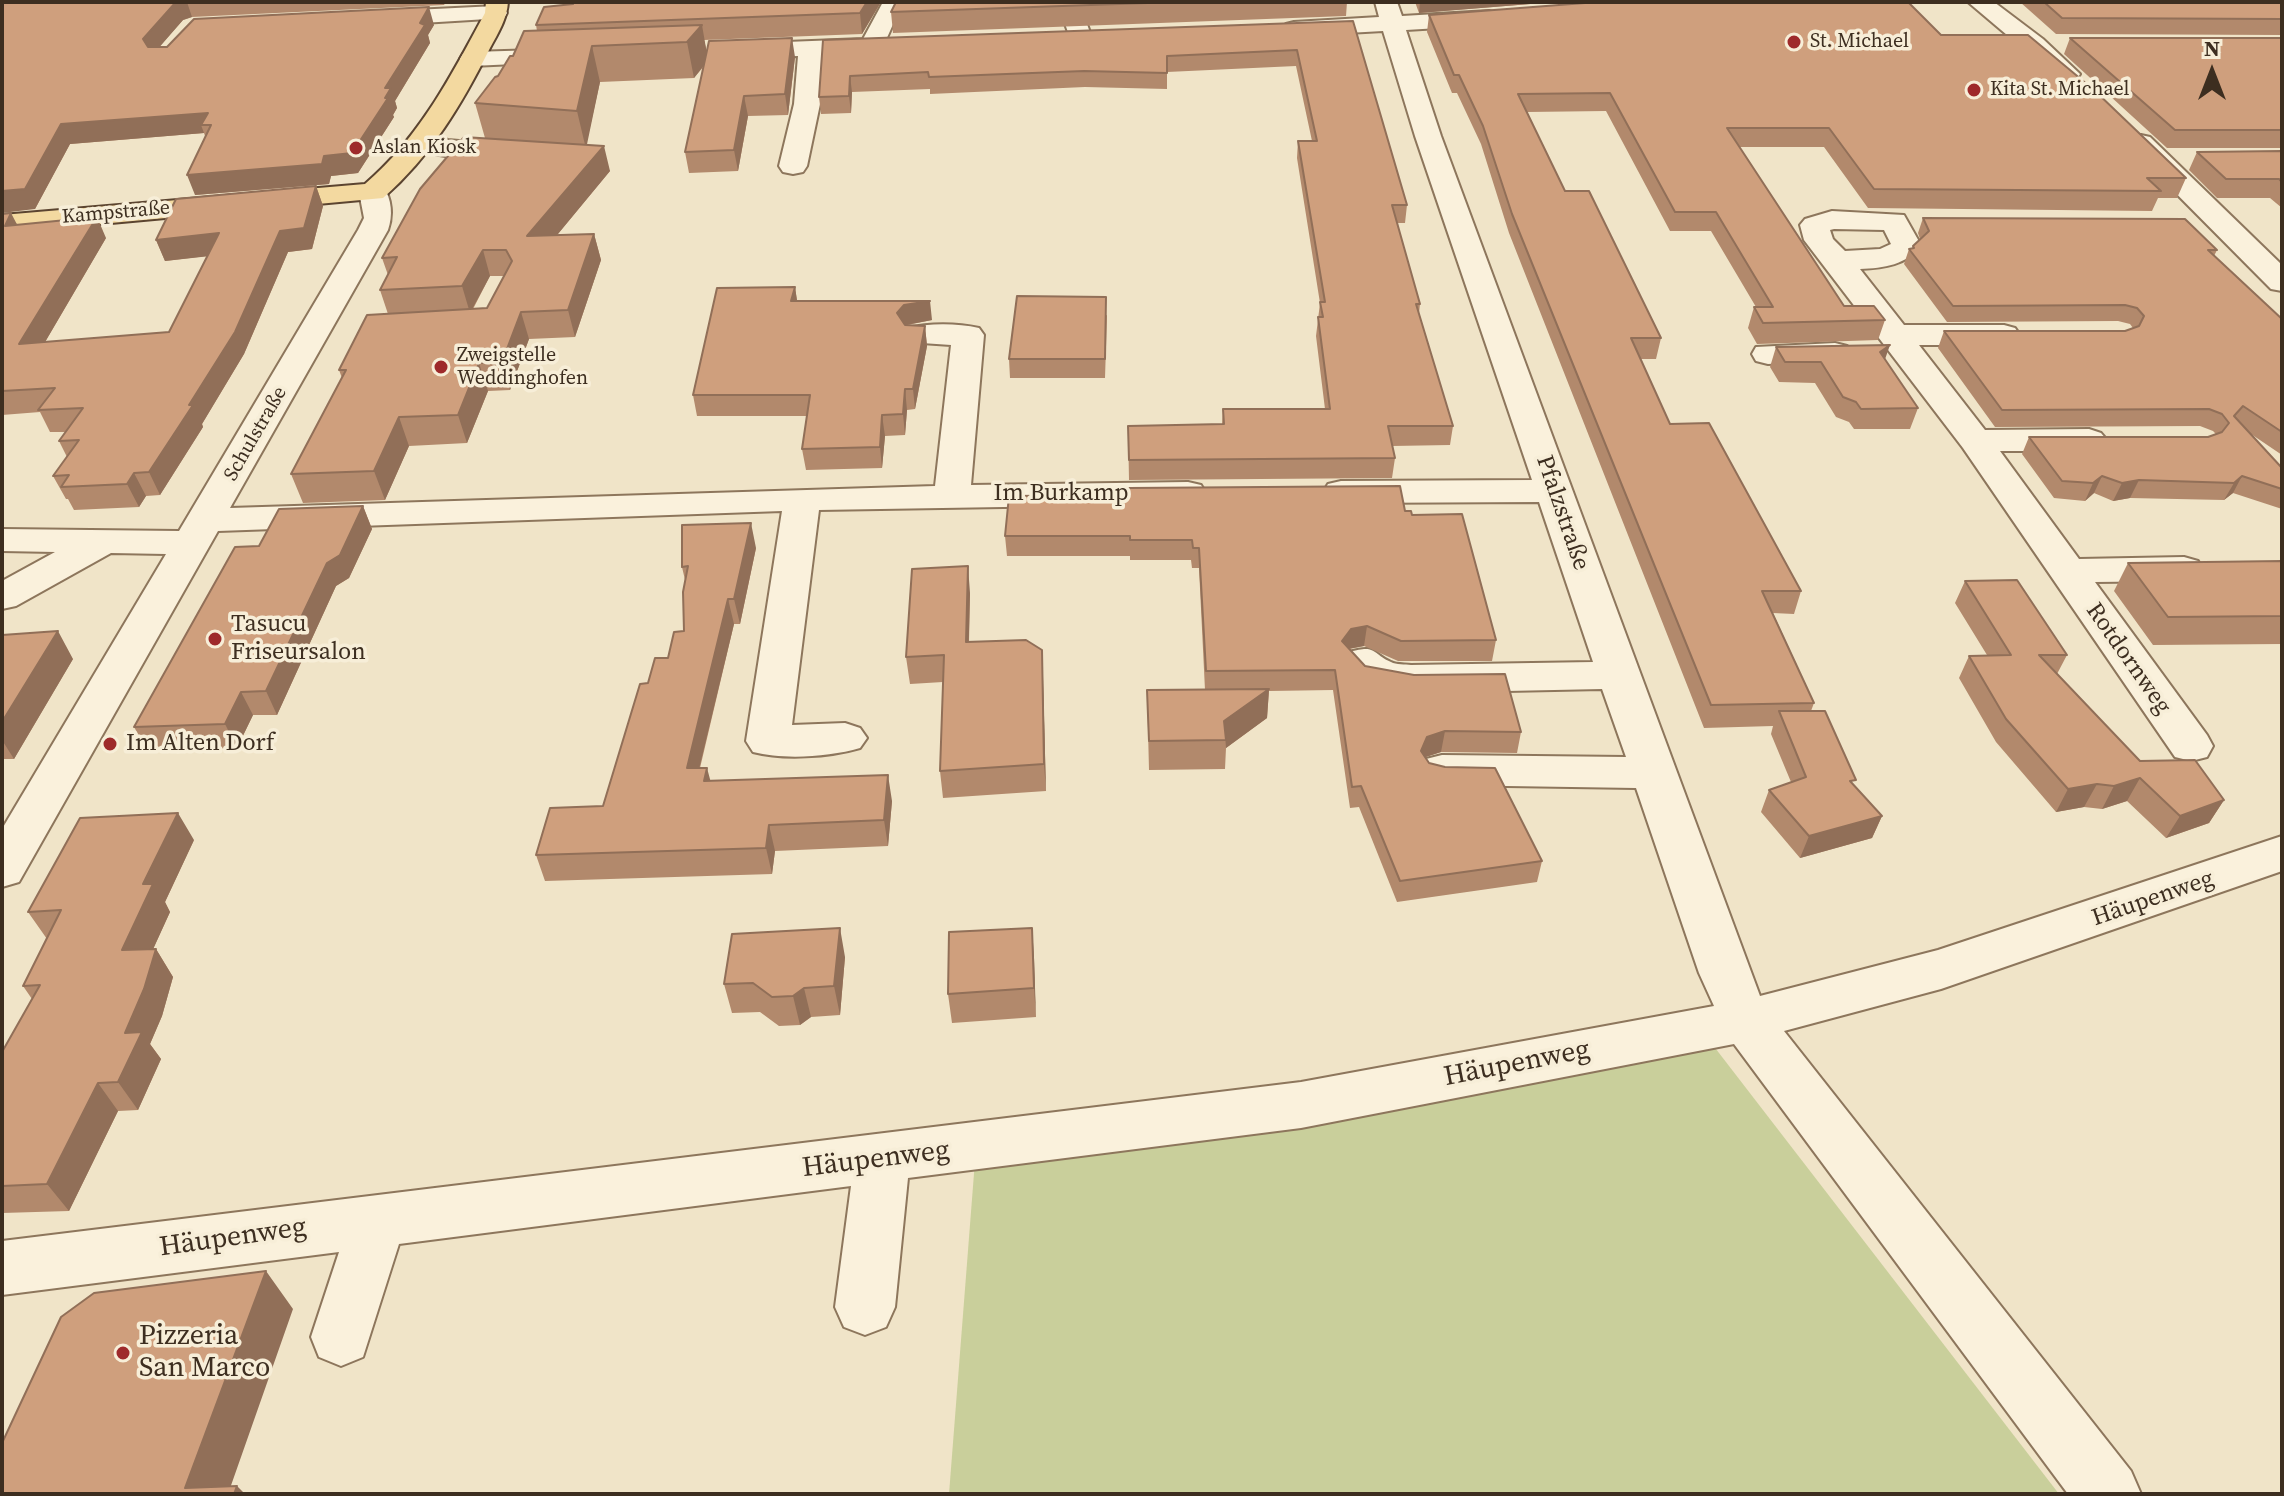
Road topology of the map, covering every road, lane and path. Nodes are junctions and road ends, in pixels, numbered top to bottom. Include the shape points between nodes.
1 (895, 2) edge
2 (1068, 2) edge
3 (1979, 2) edge
4 (496, 8) edge
5 (1389, 13) edge
6 (1516, 16) edge
7 (345, 20) edge
8 (1266, 30) edge
9 (1110, 37) edge
10 (1080, 38) junction
11 (1051, 39) edge
12 (2035, 44) junction
13 (2066, 44) dead end
14 (902, 45) edge
15 (872, 46) junction
16 (810, 49) junction
17 (715, 52) edge
18 (588, 56) edge
19 (472, 59) junction
20 (2088, 92) edge
21 (2118, 121) edge
22 (422, 141) junction
23 (540, 156) edge
24 (2157, 159) junction
25 (2188, 159) dead end
26 (793, 166) dead end
27 (373, 192) junction
28 (1910, 221) dead end
29 (2175, 223) edge
30 (2222, 223) junction
31 (2, 224) edge
32 (2282, 282) edge
33 (918, 335) edge
34 (2038, 335) edge
35 (1884, 348) junction
36 (1768, 354) dead end
37 (2119, 440) edge
38 (1975, 441) junction
39 (1555, 491) junction
40 (1301, 492) edge
41 (1221, 493) edge
42 (952, 495) junction
43 (802, 499) junction
44 (199, 532) junction
45 (2, 540) edge
46 (103, 542) junction
47 (2215, 568) edge
48 (2066, 571) junction
49 (2, 597) edge
50 (1364, 661) edge
51 (1620, 675) junction
52 (845, 738) dead end
53 (2191, 746) dead end
54 (1442, 770) edge
55 (1654, 773) junction
56 (2282, 853) edge
57 (2, 870) edge
58 (1746, 1021) junction
59 (882, 1160) junction
60 (378, 1219) junction
61 (2, 1268) edge
62 (865, 1307) dead end
63 (341, 1337) dead end
64 (2108, 1494) edge

1 - 15 street
2 - 10 street
3 - 12 street
4 - 7 street
4 - 19 main road
5 - 6 street
5 - 8 street
5 - 39 street, Pfalzstraße
9 - 10 street
10 - 11 street
12 - 13 street
12 - 20 street
14 - 15 street
15 - 16 street
16 - 17 street
16 - 26 street via 807,104
18 - 19 street
19 - 22 main road
21 - 24 street
22 - 23 street
22 - 27 main road via 393,177
24 - 25 street
24 - 30 street
27 - 31 main road, Kampstraße
27 - 44 street, Schulstraße via 378,218 329,333
28 - 35 street, Rotdornweg via 1902,251 1838,260
29 - 30 street
30 - 32 street
33 - 42 street via 968,335
34 - 35 street
35 - 36 street
35 - 38 street, Rotdornweg
37 - 38 street
38 - 48 street, Rotdornweg
39 - 40 street
39 - 51 street, Pfalzstraße
41 - 42 street, Im Burkamp
42 - 43 street, Im Burkamp
43 - 44 street, Im Burkamp
43 - 52 street via 768,741
44 - 46 street, Im Burkamp
44 - 57 street, Schulstraße
45 - 46 street, Im Burkamp
46 - 49 street
47 - 48 street, Rotdornweg
48 - 53 street, Rotdornweg
50 - 51 street via 1378,674 1411,679
51 - 55 street, Pfalzstraße
54 - 55 street
55 - 58 street, Pfalzstraße
56 - 58 street, Häupenweg via 1941,969
58 - 59 street, Häupenweg via 1301,1105
58 - 64 street
59 - 60 street, Häupenweg
59 - 62 street
60 - 61 street, Häupenweg
60 - 63 street

